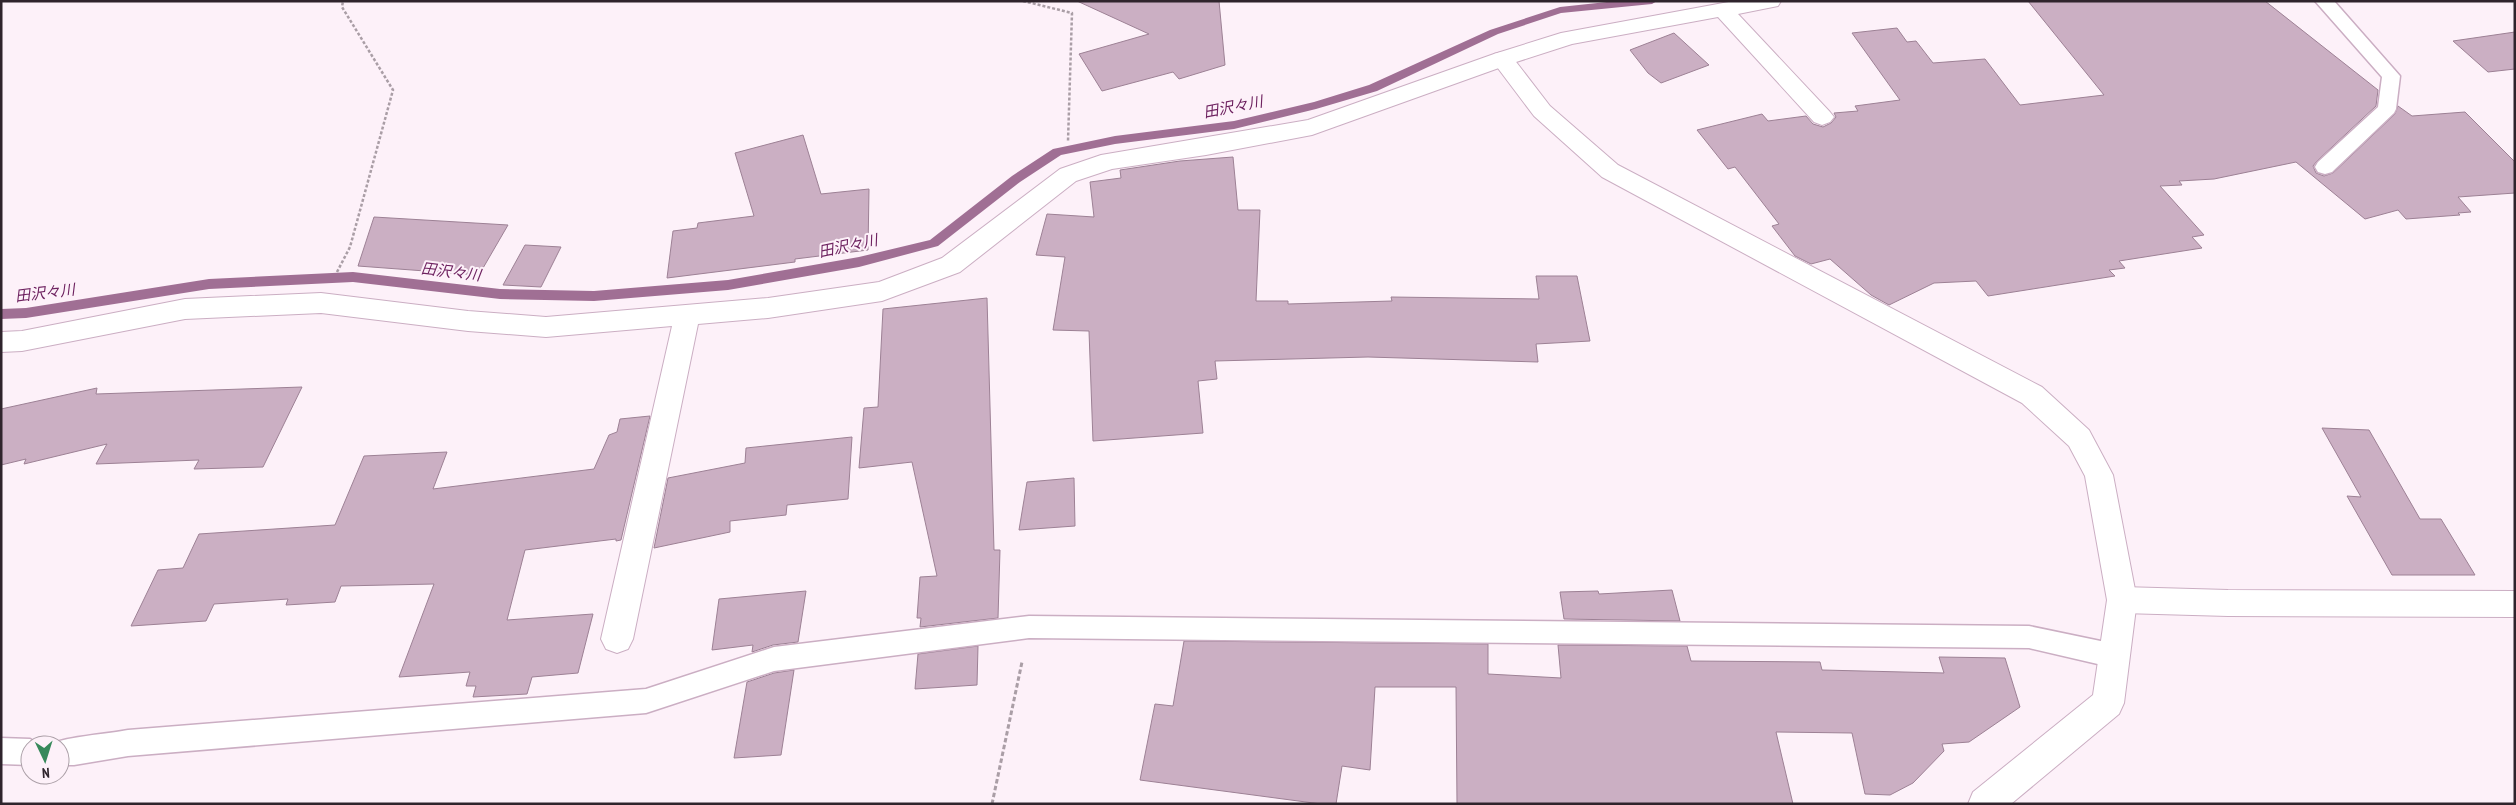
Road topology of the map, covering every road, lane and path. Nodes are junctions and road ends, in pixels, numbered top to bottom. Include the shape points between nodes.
1 (343, 1) edge
2 (1023, 1) edge
3 (1772, 1) edge
4 (2324, 1) edge
5 (1723, 10) junction
6 (1502, 59) junction
7 (1822, 117) dead end
8 (1068, 142) dead end
9 (2325, 167) dead end
10 (337, 273) dead end
11 (687, 316) junction
12 (1, 342) edge
13 (2122, 600) junction
14 (2515, 604) edge
15 (1029, 627) junction
16 (617, 639) dead end
17 (2115, 656) junction
18 (1, 751) edge
19 (20, 752) edge
20 (70, 752) edge
21 (992, 804) edge
22 (1985, 804) edge

1 - 10 path via 342,7 393,90 350,247
2 - 8 path via 1072,13
3 - 5 street
4 - 9 lane via 2391,76 2387,109
5 - 6 street via 1569,38
5 - 7 street
6 - 11 street via 1312,127 1109,161 1068,174 951,265 882,291
6 - 13 street via 1542,111 1610,171 2032,395 2079,438 2099,475
11 - 12 street via 546,326 468,321 321,302 185,309 22,341
11 - 16 street
13 - 14 street
13 - 17 street
15 - 17 lane via 2029,637
15 - 20 lane via 774,659 646,701 128,743
15 - 21 path
17 - 22 street via 2108,703
18 - 19 lane

